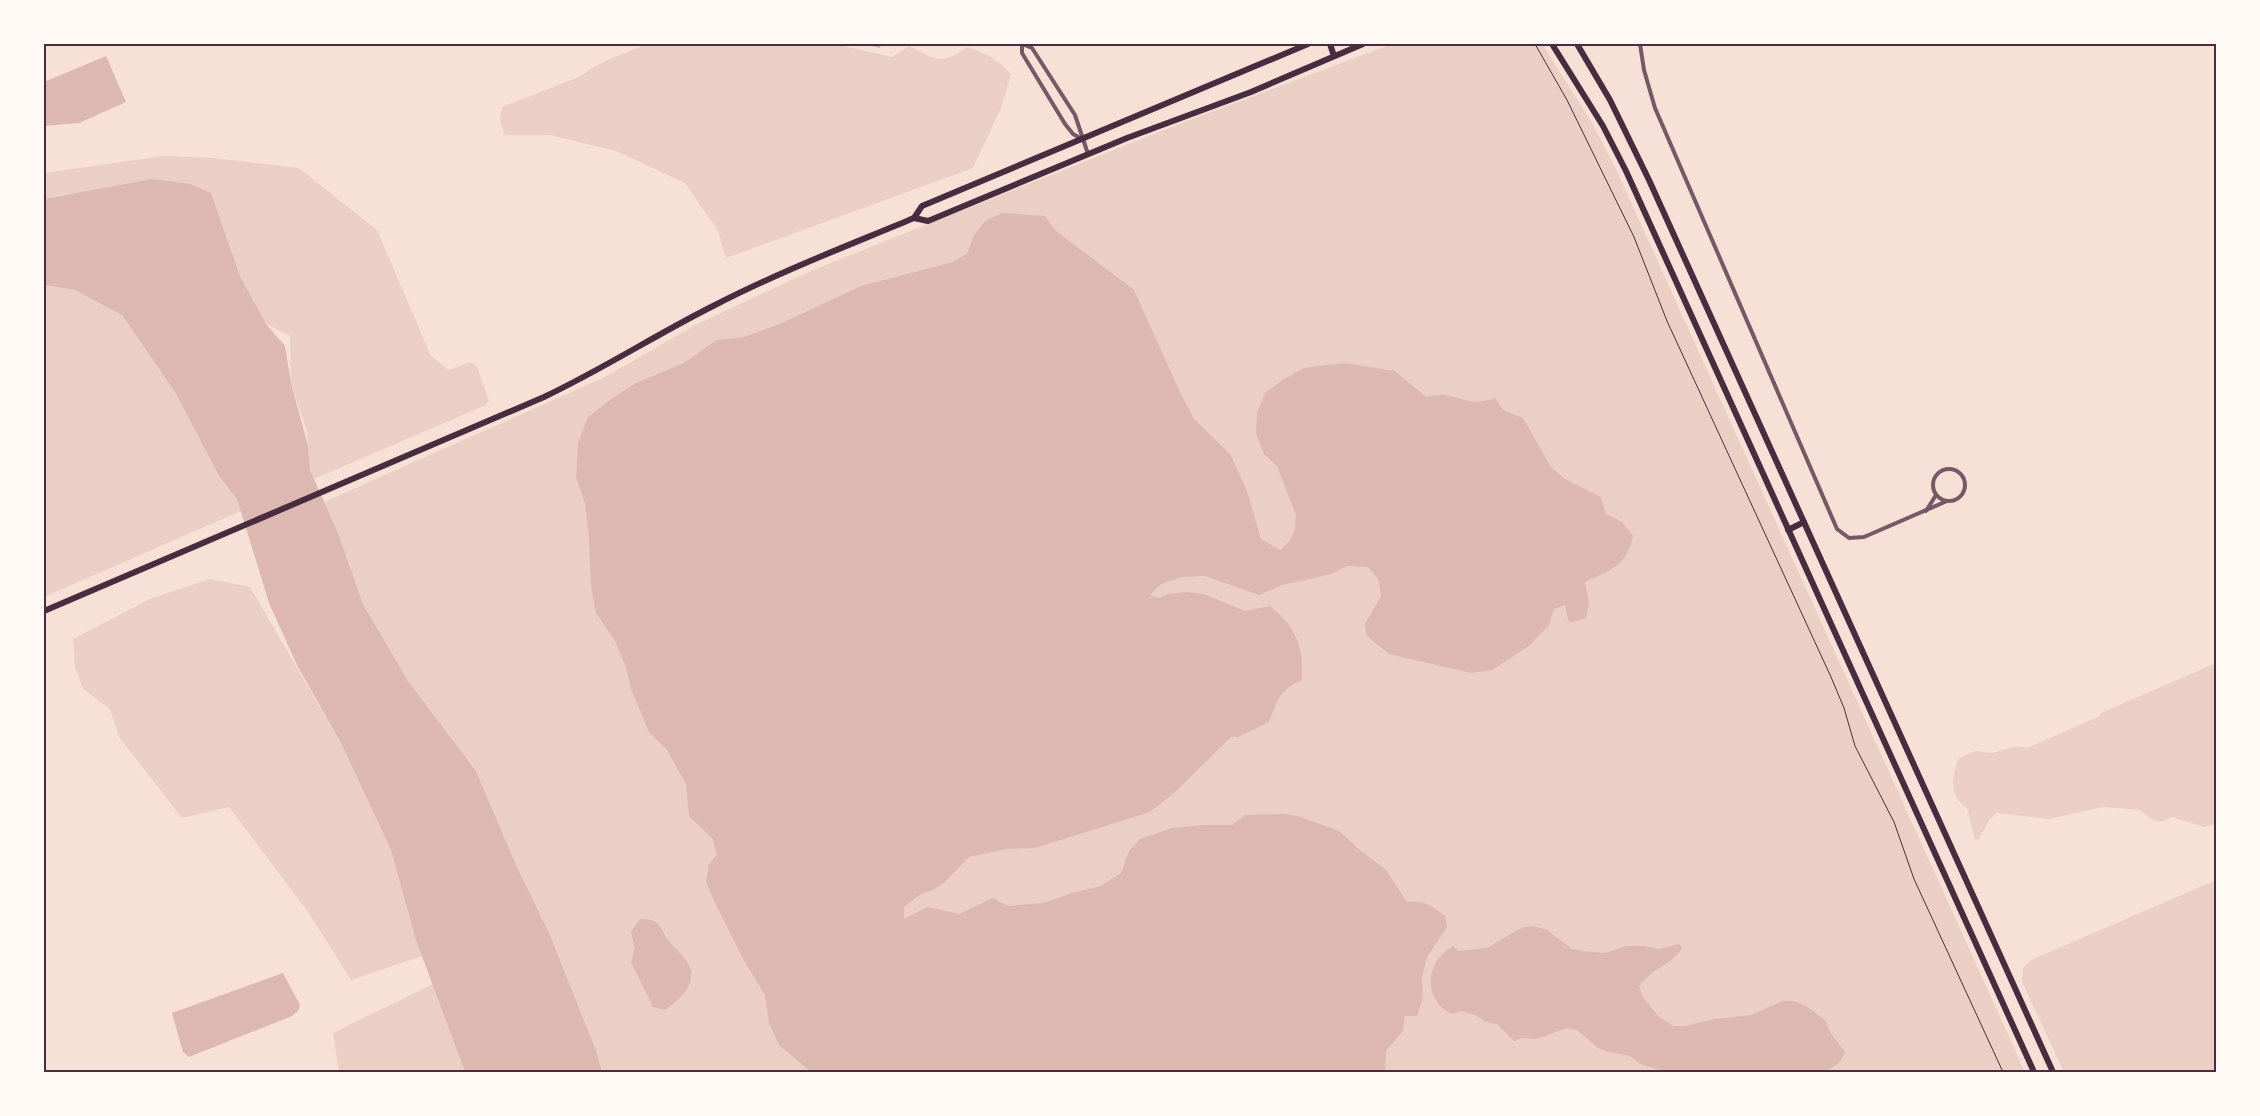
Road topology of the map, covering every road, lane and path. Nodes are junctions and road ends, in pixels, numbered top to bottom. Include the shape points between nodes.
1 (1022, 44) edge
2 (1308, 44) edge
3 (1330, 44) edge
4 (1364, 44) edge
5 (1535, 44) edge
6 (1552, 44) edge
7 (1577, 44) edge
8 (1640, 44) edge
9 (1334, 56) junction
10 (1082, 139) junction
11 (1088, 154) junction
12 (914, 218) junction
13 (1936, 495) junction
14 (1947, 502) junction
15 (1926, 511) junction
16 (1804, 522) junction
17 (1788, 530) junction
18 (44, 612) edge
19 (2003, 1072) edge
20 (2034, 1072) edge
21 (2054, 1072) edge

1 - 10 street via 1022,53 1065,124
1 - 10 street via 1032,48 1075,114
2 - 10 main road
3 - 9 main road
4 - 9 main road
5 - 19 path via 1567,100 1634,237 1667,321 1831,677 1855,746 1894,822 1914,879
6 - 17 main road via 1603,126 1626,171
7 - 16 main road via 1628,136
8 - 15 street via 1655,108 1837,529 1844,536 1858,539
9 - 11 main road via 1251,92
10 - 11 street
10 - 12 main road via 922,206
11 - 12 main road via 928,221
12 - 18 main road via 754,286 684,320 559,390
13 - 14 street
13 - 14 street via 1932,483 1937,474 1945,469 1958,471 1964,480 1964,490 1958,499
13 - 15 street
14 - 15 street
16 - 17 main road
16 - 21 main road
17 - 20 main road

